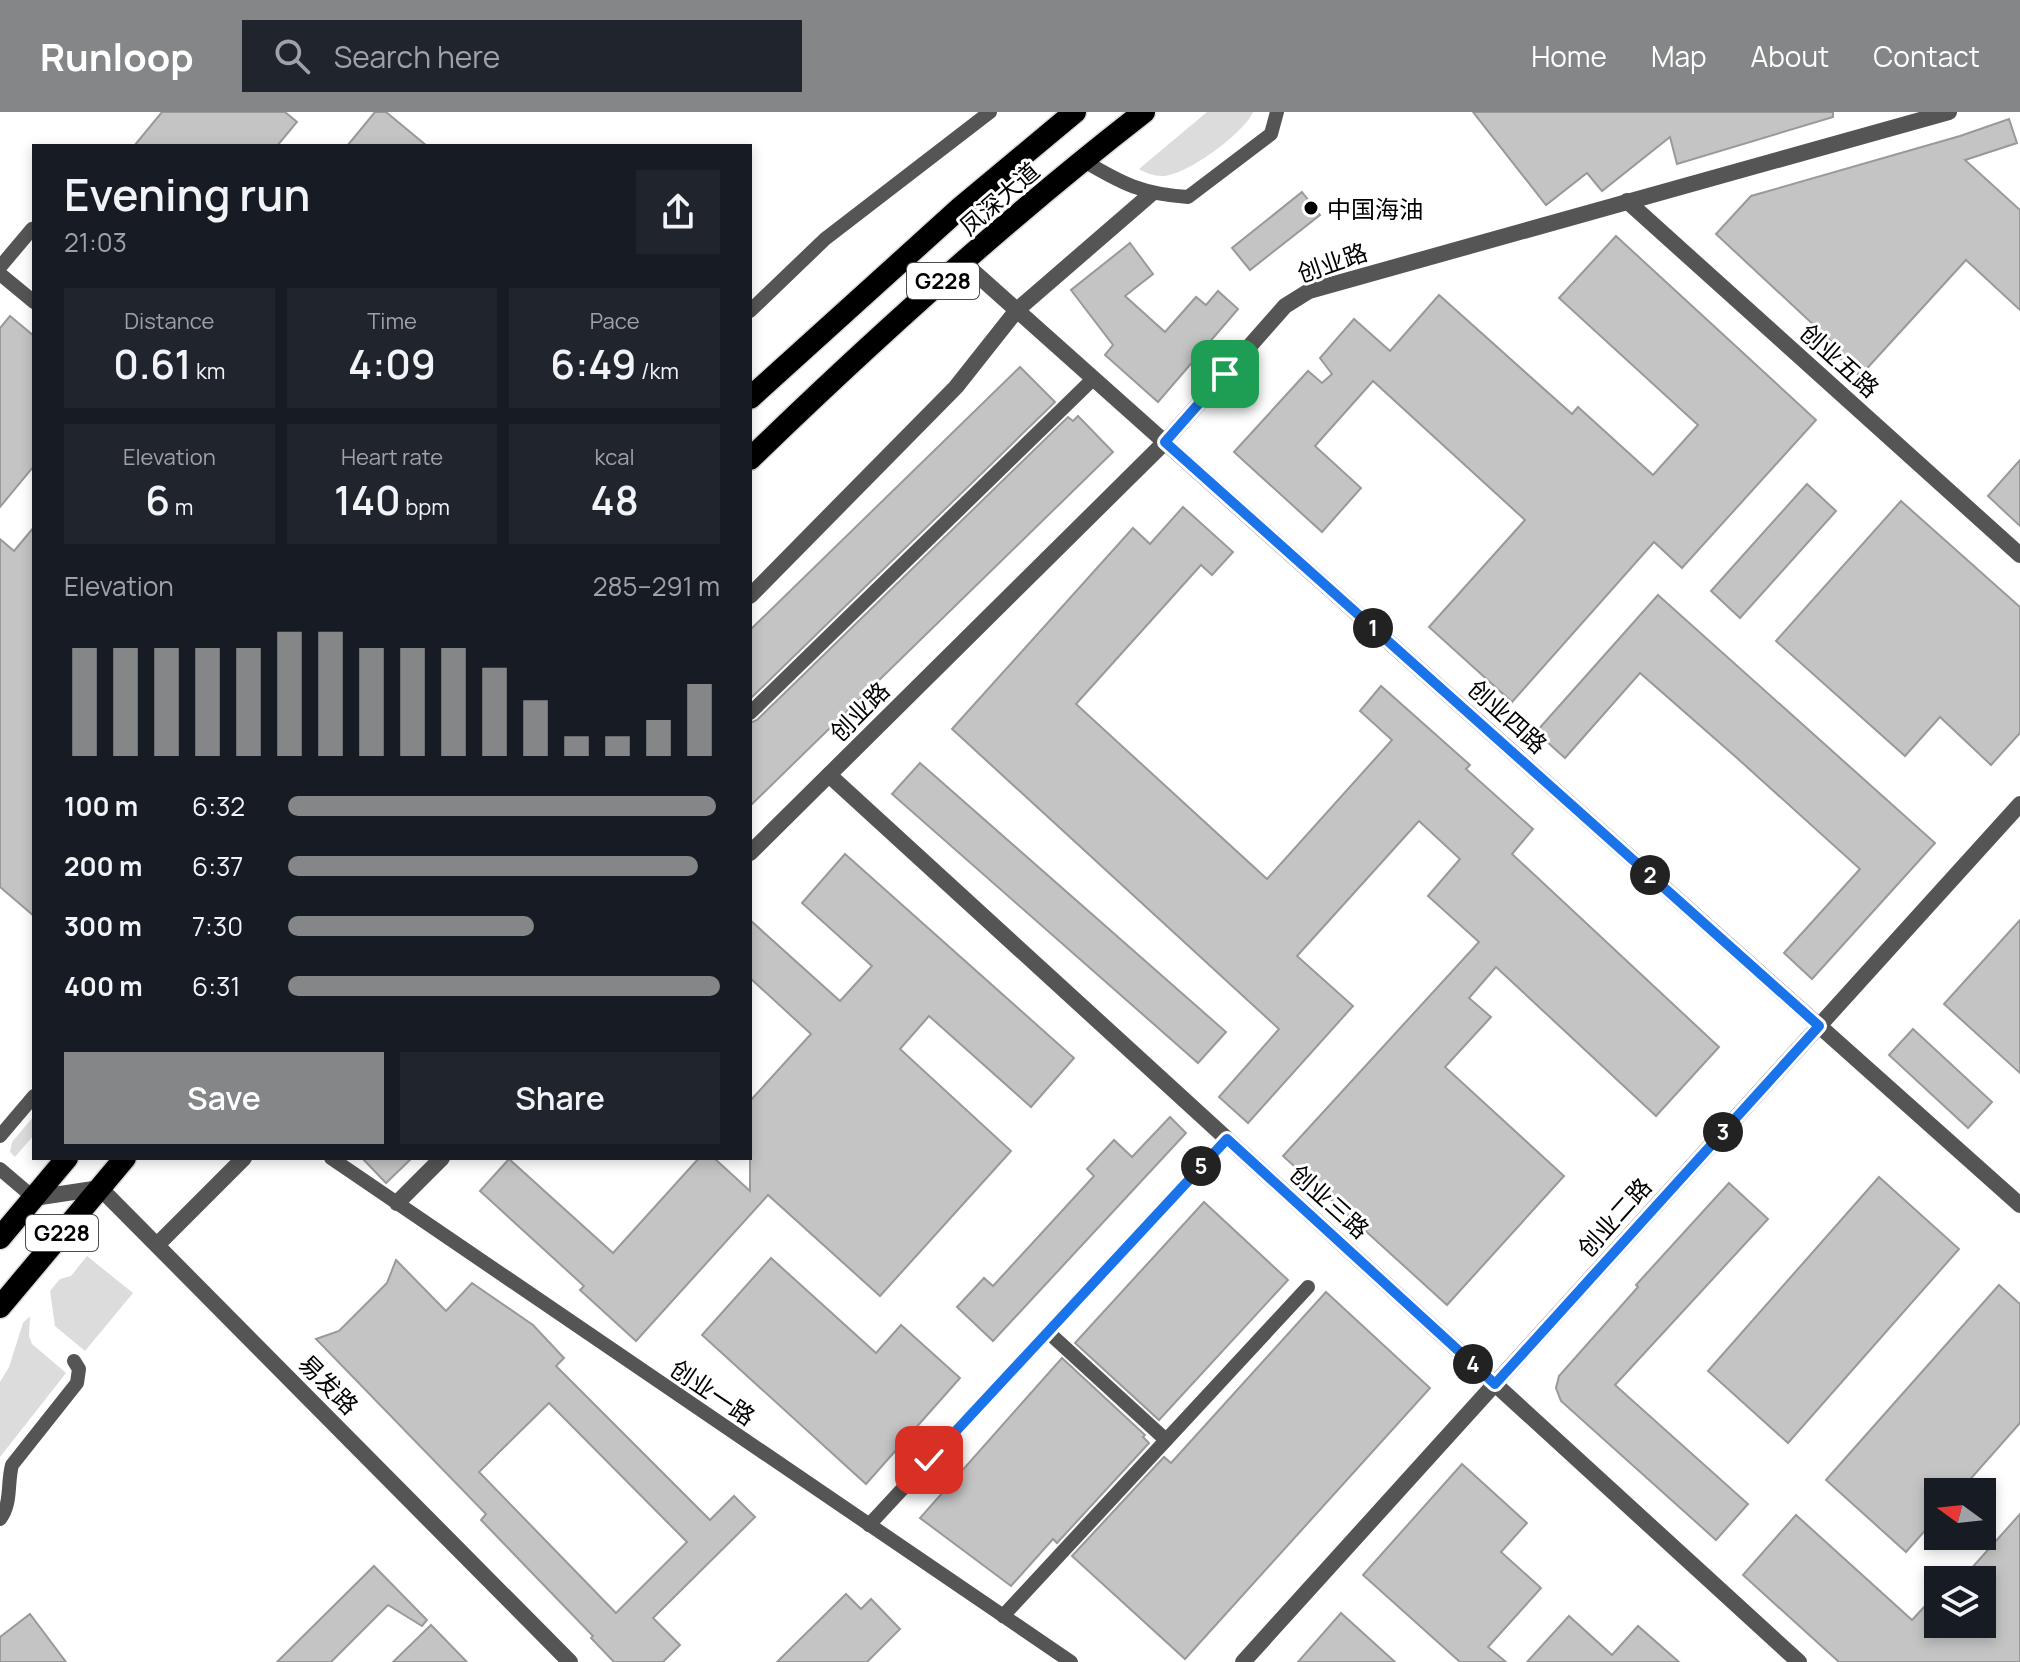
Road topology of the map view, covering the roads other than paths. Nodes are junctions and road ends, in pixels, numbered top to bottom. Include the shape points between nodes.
1 (990, 112) edge
2 (1075, 112) edge
3 (1144, 112) edge
4 (1277, 112) edge
5 (1949, 112) edge
6 (1084, 161) junction
7 (1151, 194) junction
8 (1627, 201) junction
9 (32, 229) edge
10 (964, 263) junction
11 (0, 267) edge
12 (0, 274) edge
13 (32, 300) edge
14 (752, 309) edge
15 (1017, 310) junction
16 (1093, 379) junction
17 (752, 396) edge
18 (1165, 442) junction
19 (752, 457) edge
20 (2020, 555) edge
21 (752, 594) edge
22 (752, 711) edge
23 (829, 775) junction
24 (2020, 804) edge
25 (752, 851) edge
26 (1819, 1026) junction
27 (32, 1098) edge
28 (0, 1136) edge
29 (1227, 1139) junction
30 (65, 1160) edge
31 (123, 1160) edge
32 (242, 1160) edge
33 (334, 1160) edge
34 (440, 1160) edge
35 (0, 1169) edge
36 (100, 1188) junction
37 (34, 1198) junction
38 (397, 1203) junction
39 (2020, 1205) edge
40 (0, 1238) edge
41 (157, 1245) junction
42 (1308, 1287) dead end
43 (0, 1307) edge
44 (1048, 1332) junction
45 (74, 1361) dead end
46 (1495, 1384) junction
47 (1166, 1440) junction
48 (0, 1519) edge
49 (869, 1525) junction
50 (1003, 1616) junction
51 (570, 1662) edge
52 (1071, 1662) edge
53 (1243, 1662) edge
54 (1799, 1662) edge

1 - 14 lane via 847,220
2 - 17 highway, 凤深大道 / G228
3 - 6 highway, 凤深大道 / G228
4 - 7 lane via 1271,134 1188,197
5 - 8 street, 创业路
6 - 7 lane
6 - 10 highway, 凤深大道 / G228
7 - 15 street
8 - 18 street, 创业路 via 1309,291 1285,306
8 - 20 street, 创业五路
9 - 11 lane
10 - 15 street, 创业四路
10 - 19 highway, 凤深大道 / G228
12 - 13 lane
15 - 16 street, 创业四路
15 - 21 street via 956,387
16 - 18 street, 创业四路
16 - 22 lane
18 - 23 street, 创业路
18 - 26 street, 创业四路
23 - 25 street, 创业路
23 - 29 street, 创业三路
24 - 26 street, 创业二路
26 - 39 street, 创业四路
26 - 46 street, 创业二路
27 - 28 lane
29 - 44 lane
29 - 46 street, 创业三路
30 - 37 highway, G228
31 - 36 highway, G228
32 - 41 street
33 - 38 lane, 创业一路
34 - 38 street
35 - 37 lane
36 - 37 street
36 - 41 street, 易发路
36 - 43 highway, G228
37 - 40 highway, G228
38 - 49 lane, 创业一路
41 - 51 street, 易发路
42 - 47 lane
44 - 47 lane
44 - 49 lane
45 - 48 lane via 77,1383 12,1465 9,1501
46 - 53 street, 创业二路
46 - 54 street, 创业三路
47 - 50 lane
49 - 50 lane, 创业一路
50 - 52 lane, 创业一路

